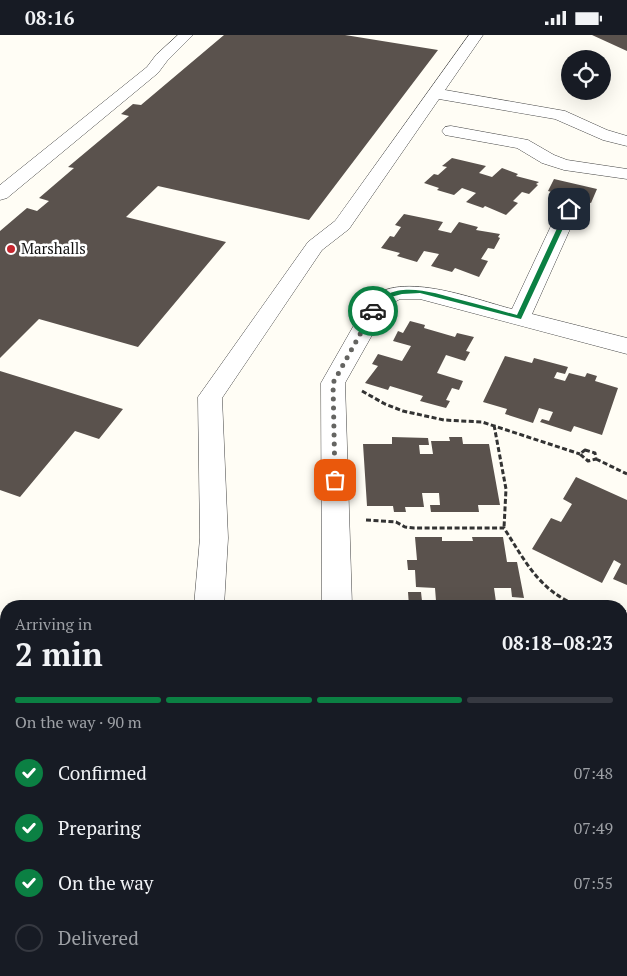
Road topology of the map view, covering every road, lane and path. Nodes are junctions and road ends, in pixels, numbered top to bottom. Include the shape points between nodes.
1 (186, 35) edge
2 (476, 35) edge
3 (435, 93) junction
4 (451, 131) dead end
5 (627, 141) edge
6 (627, 174) edge
7 (0, 194) edge
8 (569, 209) dead end
9 (519, 318) junction
10 (627, 346) edge
11 (333, 383) junction
12 (494, 425) junction
13 (580, 454) junction
14 (596, 459) junction
15 (627, 473) edge
16 (336, 519) junction
17 (504, 528) junction
18 (209, 600) edge
19 (338, 600) edge
20 (563, 600) edge

1 - 7 street via 160,58 153,70
2 - 3 street
3 - 5 street via 559,115 616,140
3 - 18 street via 342,225 315,246 210,397 214,538
4 - 6 street via 522,144 564,165
8 - 9 street
9 - 10 street
9 - 11 street via 420,291 393,294 377,304
11 - 12 path via 360,389 385,404 416,415
11 - 16 street
12 - 13 path
12 - 17 path via 507,504
13 - 14 path via 588,461
13 - 14 path via 590,450
14 - 15 path
16 - 17 path via 396,522 414,528
16 - 19 street
17 - 20 path via 542,585

